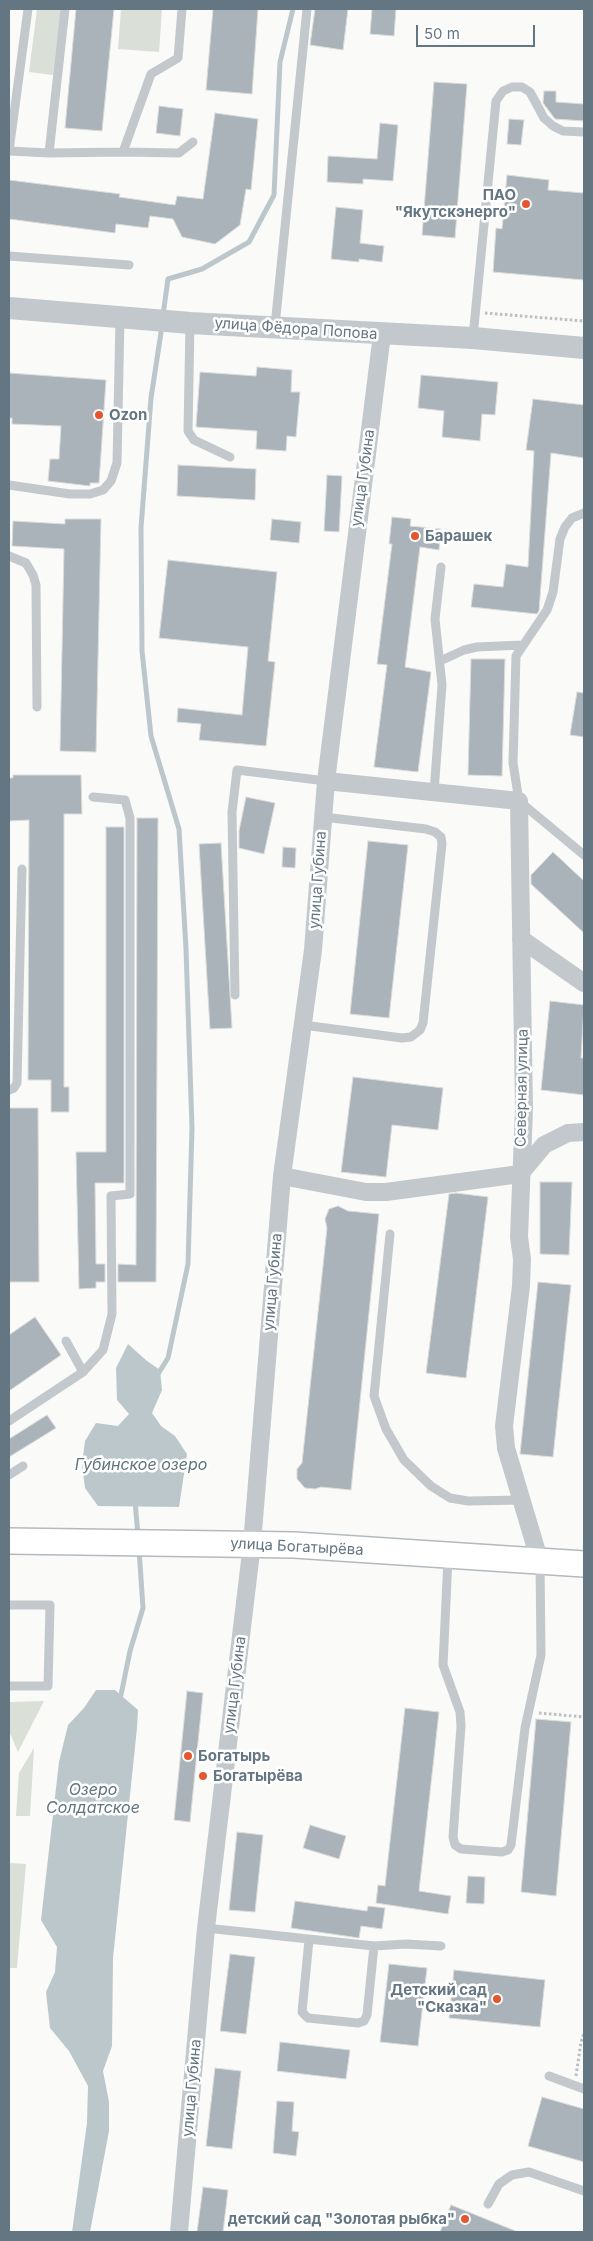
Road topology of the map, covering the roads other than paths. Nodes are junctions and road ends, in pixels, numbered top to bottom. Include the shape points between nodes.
1 (28, 9) edge
2 (65, 9) edge
3 (182, 9) edge
4 (307, 9) edge
5 (584, 132) edge
6 (193, 142) dead end
7 (9, 150) edge
8 (123, 152) junction
9 (49, 153) junction
10 (9, 256) edge
11 (129, 265) dead end
12 (9, 308) edge
13 (120, 318) junction
14 (172, 322) junction
15 (276, 326) junction
16 (382, 334) junction
17 (473, 338) junction
18 (584, 348) edge
19 (230, 457) dead end
20 (9, 485) edge
21 (584, 513) edge
22 (9, 556) edge
23 (440, 567) dead end
24 (522, 645) junction
25 (440, 661) junction
26 (37, 707) dead end
27 (326, 781) junction
28 (434, 792) junction
29 (93, 797) dead end
30 (519, 800) junction
31 (323, 817) junction
32 (584, 855) edge
33 (22, 869) dead end
34 (521, 939) junction
35 (584, 983) edge
36 (235, 995) dead end
37 (302, 1026) junction
38 (9, 1090) edge
39 (584, 1132) edge
40 (520, 1174) junction
41 (282, 1176) junction
42 (390, 1234) dead end
43 (66, 1341) dead end
44 (83, 1372) junction
45 (9, 1421) edge
46 (23, 1466) dead end
47 (9, 1475) edge
48 (521, 1500) junction
49 (9, 1541) edge
50 (252, 1544) junction
51 (448, 1555) junction
52 (540, 1562) junction
53 (584, 1564) edge
54 (9, 1605) edge
55 (9, 1686) edge
56 (206, 1928) junction
57 (309, 1940) junction
58 (374, 1946) junction
59 (441, 1946) dead end
60 (549, 2076) dead end
61 (584, 2089) edge
62 (584, 2191) edge
63 (488, 2204) dead end
64 (179, 2232) edge

1 - 7 lane
2 - 9 lane
3 - 8 lane via 178,58 151,74
4 - 15 lane
5 - 17 lane via 563,131 553,126 544,118 530,92 522,87 503,91 496,101
6 - 8 lane via 179,153
7 - 9 lane
8 - 9 lane
10 - 11 lane
12 - 13 street, улица Фёдора Попова
13 - 14 street, улица Фёдора Попова
13 - 20 lane via 117,463 111,481 103,490 90,494
14 - 15 street, улица Фёдора Попова
14 - 19 lane via 188,431 194,440
15 - 16 street, улица Фёдора Попова
16 - 17 street, улица Фёдора Попова
16 - 27 street, улица Губина
17 - 18 street, улица Фёдора Попова
21 - 24 lane via 572,518 565,527 547,610
22 - 26 lane via 26,563 36,585
23 - 25 lane via 435,618
24 - 25 lane via 477,647
24 - 30 lane via 514,668 513,763
25 - 28 lane via 442,685
27 - 28 street
27 - 31 street, улица Губина
27 - 36 lane via 237,770 232,812
28 - 30 street
29 - 44 lane via 125,800 130,818 130,1194 111,1196 112,1314 103,1350
30 - 32 lane
30 - 34 street, Северная улица
31 - 37 street, улица Губина via 313,950
31 - 37 lane via 426,829 441,837 442,844 420,1030 412,1037 402,1038
33 - 38 lane via 17,1083
34 - 35 street
34 - 40 street, Северная улица via 524,1109
37 - 41 street, улица Губина
39 - 40 street via 568,1134 544,1145
40 - 41 street via 386,1192 366,1192
40 - 48 street, Северная улица via 522,1286 504,1426 506,1448
41 - 50 street, улица Губина
42 - 48 lane via 374,1396 386,1429 404,1460 430,1486 450,1498
43 - 44 lane
44 - 45 lane
46 - 47 lane
48 - 52 street, Северная улица
49 - 50 main road, улица Богатырёва
50 - 51 main road, улица Богатырёва
50 - 56 street, улица Губина
51 - 52 main road, улица Богатырёва
51 - 52 lane via 443,1664 460,1712 453,1837 455,1845 461,1849 502,1852 511,1844 528,1712 540,1655
52 - 53 main road, улица Богатырёва
54 - 55 lane via 50,1605 48,1686
56 - 57 lane
56 - 64 street, улица Губина
57 - 58 lane
57 - 58 lane via 302,2012 308,2018 358,2023 364,2021 366,2015
58 - 59 lane
60 - 61 lane
62 - 63 lane via 529,2172 512,2175 499,2184

